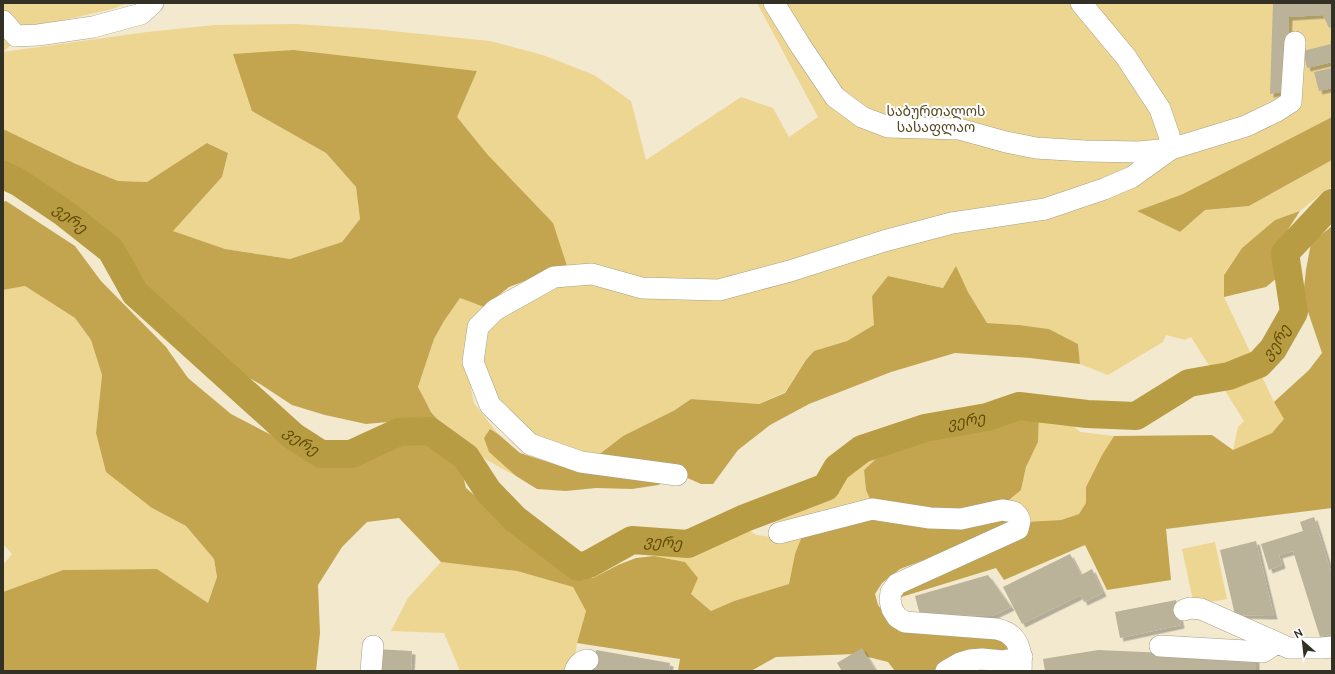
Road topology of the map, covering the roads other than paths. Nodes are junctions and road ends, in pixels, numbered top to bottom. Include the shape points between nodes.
1 (153, 3) edge
2 (774, 3) edge
3 (1081, 3) edge
4 (3, 21) edge
5 (1295, 42) dead end
6 (1171, 148) junction
7 (677, 475) dead end
8 (779, 533) dead end
9 (1184, 610) dead end
10 (1277, 644) junction
11 (373, 646) dead end
12 (1160, 646) dead end
13 (1332, 647) edge
14 (1022, 664) edge
15 (371, 671) edge
16 (946, 671) edge

1 - 4 street via 141,14 93,27 38,35 16,36
2 - 6 street via 834,97 862,117 888,127 960,129 1036,148 1139,152
3 - 6 street via 1126,56 1160,109
5 - 6 street via 1291,102 1246,126
6 - 7 street via 1132,177 1045,209 952,223 719,290 642,288 592,274 554,277 495,310 478,327 473,362 490,405 530,444 581,462
8 - 14 street via 872,509 930,518 961,519 1002,510 1014,512 1020,521 1018,529 897,584 891,592 890,600 892,609 905,622 997,629 1009,634 1017,642
9 - 10 street via 1201,609
10 - 12 street via 1263,652
10 - 13 street via 1289,648
11 - 15 street
14 - 16 street via 970,660

